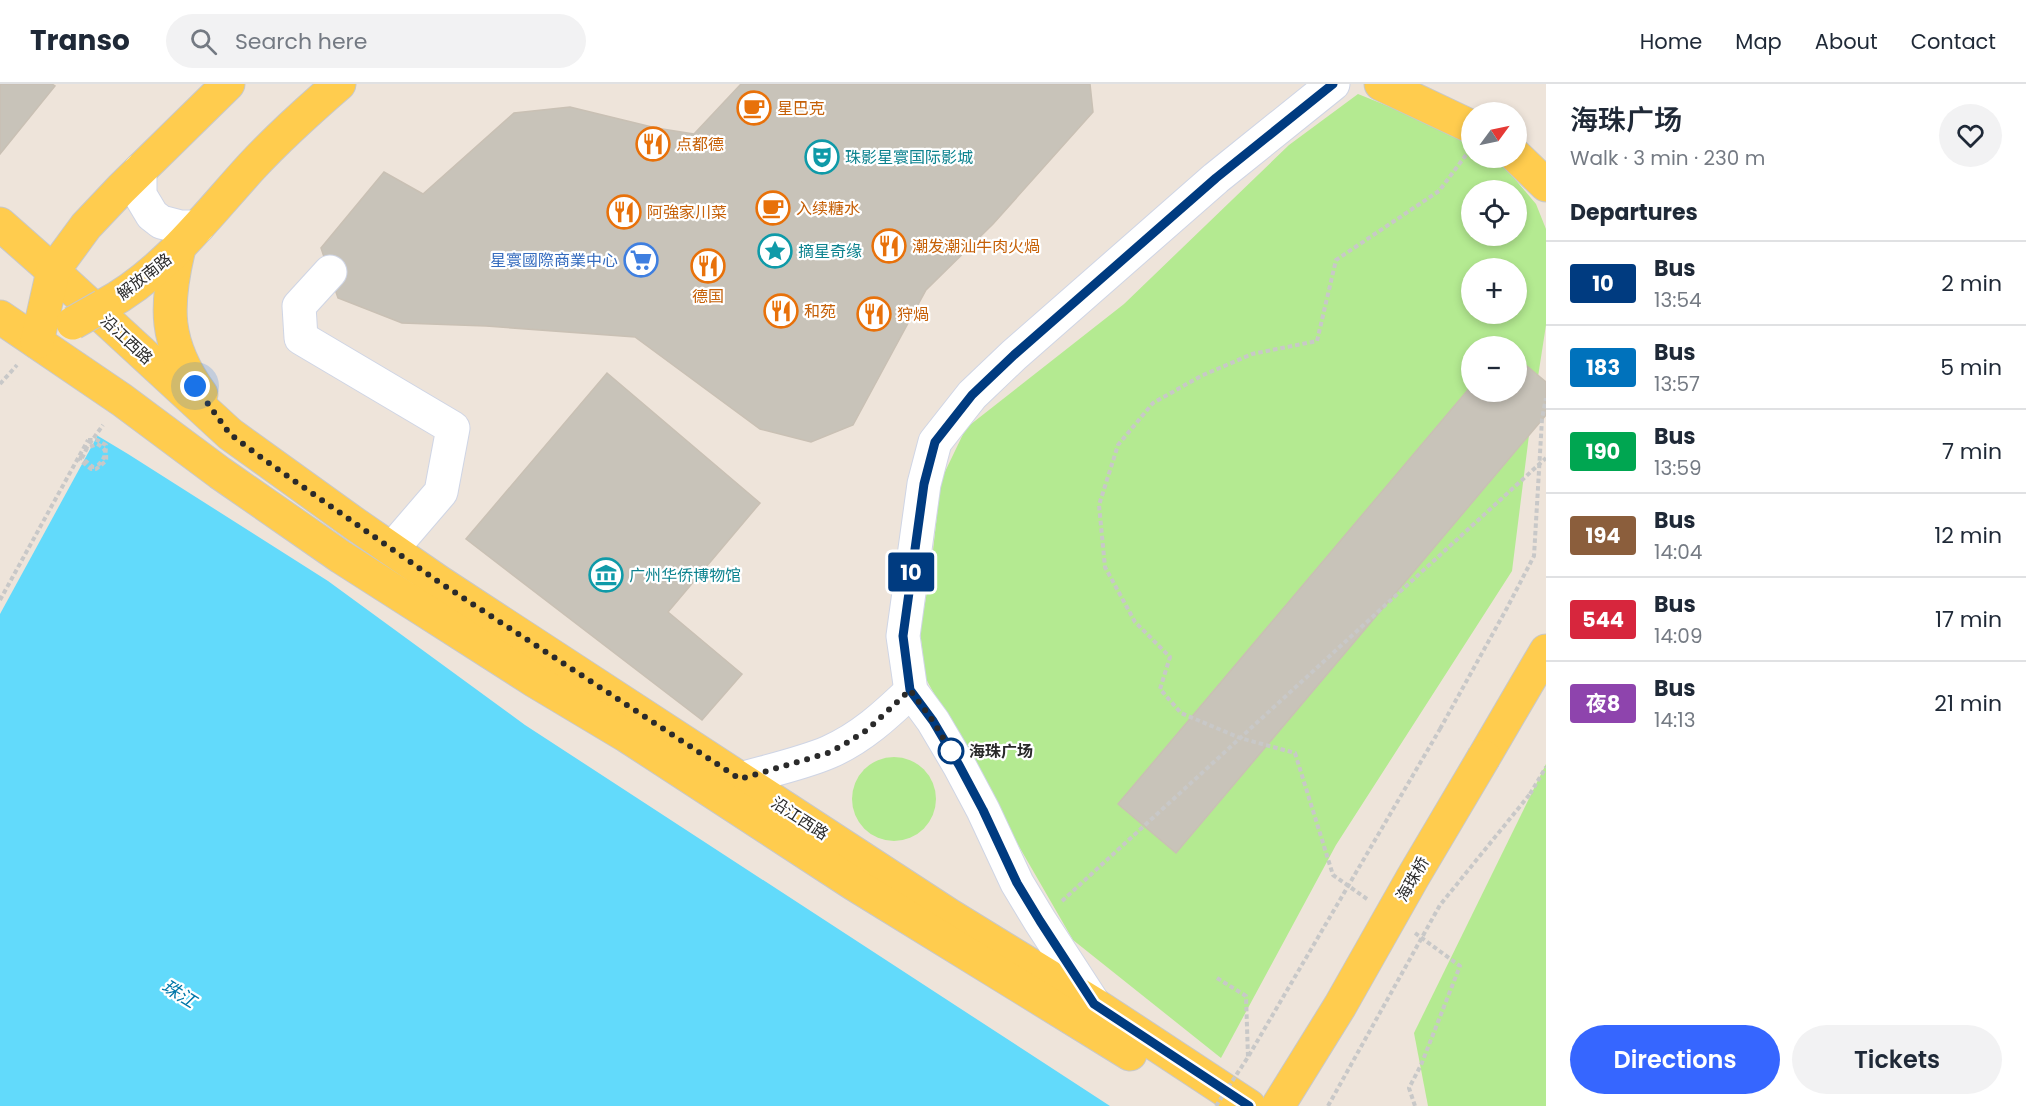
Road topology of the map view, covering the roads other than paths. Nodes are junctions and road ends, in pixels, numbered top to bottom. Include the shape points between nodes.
1 (228, 84) edge
2 (339, 84) edge
3 (1334, 84) edge
4 (1381, 84) edge
5 (1461, 123) edge
6 (1527, 167) edge
7 (140, 170) junction
8 (1546, 185) edge
9 (0, 224) edge
10 (188, 237) junction
11 (53, 271) junction
12 (330, 272) dead end
13 (0, 317) edge
14 (37, 342) junction
15 (230, 434) junction
16 (392, 549) junction
17 (1546, 651) edge
18 (1546, 688) edge
19 (910, 690) junction
20 (1493, 761) junction
21 (740, 779) junction
22 (1094, 1004) junction
23 (1209, 1106) edge
24 (1249, 1106) edge
25 (1278, 1106) edge
26 (1299, 1106) edge

1 - 7 main road
2 - 10 main road, 解放南路 via 280,137
3 - 19 street via 1216,178 1014,355 972,395 935,442 924,484 903,636
4 - 5 main road
6 - 8 main road
7 - 10 street via 141,195 152,215 180,227
7 - 11 main road via 87,226
9 - 11 main road, 沿江西路
10 - 14 main road, 解放南路, bridge via 153,272 117,298
10 - 15 main road via 171,281 169,313 173,338 195,386
11 - 14 main road
11 - 15 main road, 沿江西路
12 - 16 street via 299,306 301,338 453,428 441,492
13 - 14 main road, 沿江西路
14 - 23 main road, 沿江西路 via 368,574
15 - 16 main road, 沿江西路
16 - 21 main road, 沿江西路
17 - 20 main road, 海珠桥
18 - 20 main road, 海珠桥
19 - 21 street via 867,730 828,753
19 - 22 street via 959,765 1017,883
20 - 25 main road, 海珠桥, bridge via 1413,877
20 - 26 main road, 海珠桥 via 1347,1029
21 - 22 main road, 沿江西路
22 - 24 main road, 沿江西路

